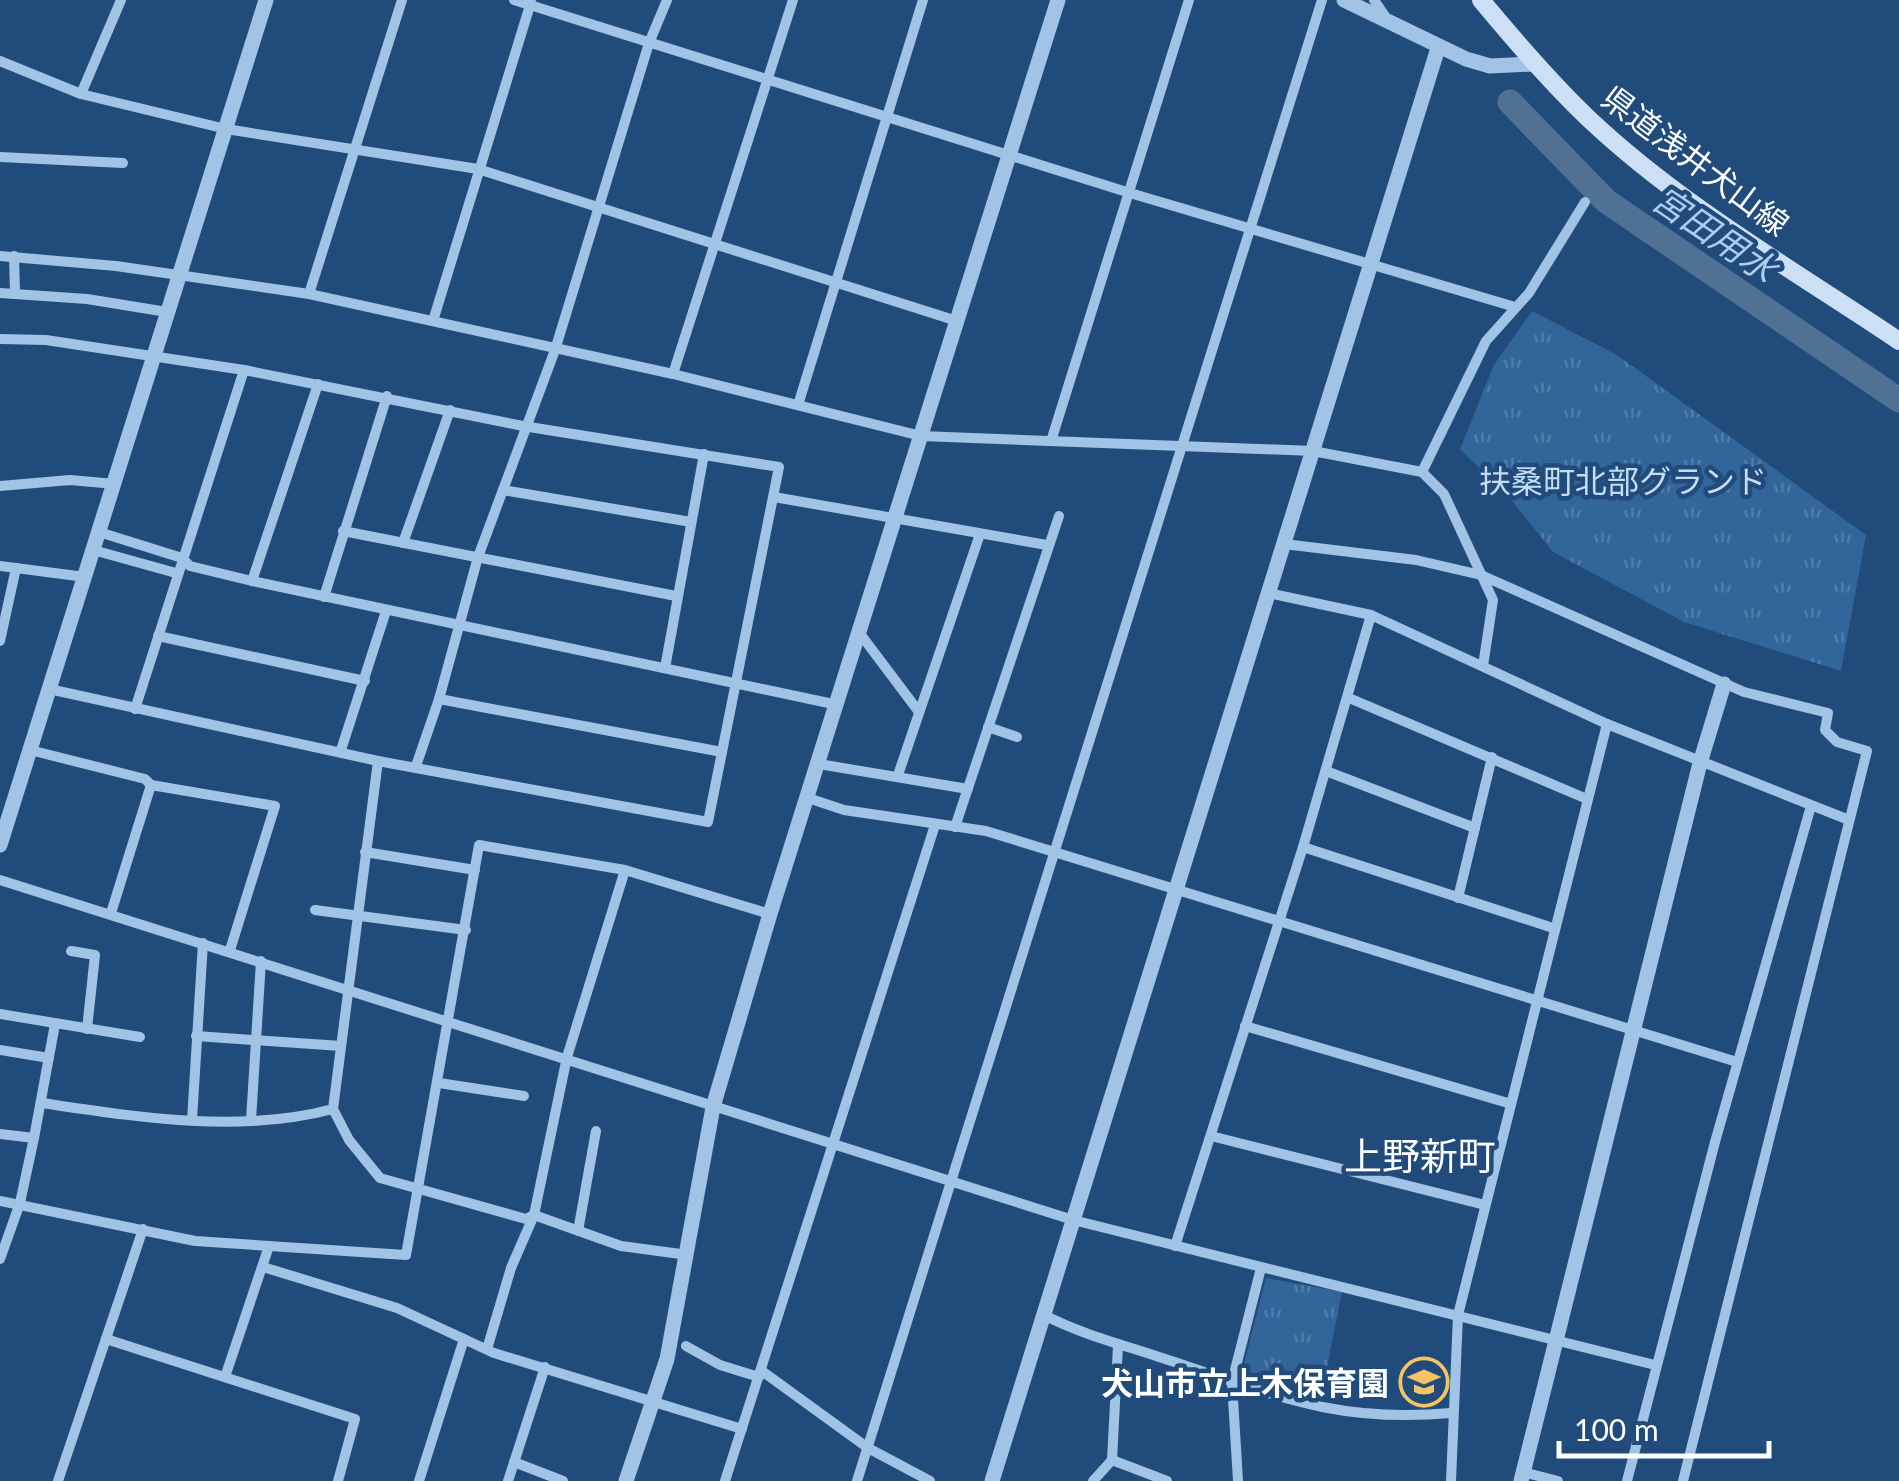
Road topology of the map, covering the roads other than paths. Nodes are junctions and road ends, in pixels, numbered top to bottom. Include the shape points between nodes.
1 (121, 0) edge
2 (266, 0) edge
3 (402, 0) edge
4 (514, 0) edge
5 (667, 0) edge
6 (793, 0) edge
7 (922, 0) edge
8 (1058, 0) edge
9 (1189, 0) edge
10 (1322, 0) edge
11 (1344, 0) edge
12 (1374, 0) edge
13 (1481, 0) edge
14 (531, 2) edge
15 (1385, 16) junction
16 (649, 42) junction
17 (1438, 48) junction
18 (0, 60) edge
19 (1534, 64) junction
20 (768, 78) junction
21 (81, 94) junction
22 (886, 117) junction
23 (226, 129) junction
24 (354, 151) junction
25 (1009, 156) junction
26 (0, 157) edge
27 (123, 163) dead end
28 (478, 169) junction
29 (1130, 194) junction
30 (1585, 202) dead end
31 (599, 208) junction
32 (1250, 230) junction
33 (717, 243) junction
34 (0, 256) edge
35 (14, 256) junction
36 (1370, 265) junction
37 (179, 278) junction
38 (837, 284) junction
39 (0, 293) edge
40 (14, 293) junction
41 (309, 294) junction
42 (1515, 307) junction
43 (167, 312) junction
44 (433, 321) junction
45 (957, 321) junction
46 (0, 339) edge
47 (1899, 341) edge
48 (554, 350) junction
49 (155, 356) junction
50 (244, 370) junction
51 (673, 374) junction
52 (318, 384) junction
53 (386, 396) junction
54 (798, 405) junction
55 (450, 410) junction
56 (524, 426) junction
57 (921, 436) junction
58 (1052, 438) junction
59 (1183, 446) junction
60 (1313, 451) junction
61 (704, 454) junction
62 (1422, 472) junction
63 (115, 484) junction
64 (0, 486) edge
65 (503, 490) junction
66 (774, 498) junction
67 (1059, 516) dead end
68 (897, 521) junction
69 (691, 522) junction
70 (343, 531) junction
71 (100, 532) junction
72 (980, 534) junction
73 (403, 543) junction
74 (1048, 544) junction
75 (1284, 544) junction
76 (93, 550) junction
77 (478, 557) junction
78 (182, 558) junction
79 (0, 566) edge
80 (16, 568) junction
81 (176, 573) junction
82 (1484, 576) junction
83 (84, 577) junction
84 (252, 581) junction
85 (1268, 593) junction
86 (676, 596) junction
87 (324, 597) junction
88 (386, 610) junction
89 (1371, 615) junction
90 (459, 624) junction
91 (861, 635) junction
92 (158, 636) junction
93 (0, 640) edge
94 (1483, 666) junction
95 (666, 668) junction
96 (365, 681) junction
97 (734, 681) junction
98 (1724, 684) junction
99 (49, 689) junction
100 (1348, 698) junction
101 (439, 699) junction
102 (839, 705) junction
103 (134, 708) junction
104 (920, 712) junction
105 (1606, 724) junction
106 (988, 727) junction
107 (1017, 737) dead end
108 (30, 750) junction
109 (341, 750) junction
110 (722, 752) junction
111 (1492, 758) junction
112 (378, 760) junction
113 (1700, 763) junction
114 (819, 764) junction
115 (416, 766) junction
116 (1326, 771) junction
117 (898, 775) junction
118 (151, 785) junction
119 (968, 789) junction
120 (808, 798) junction
121 (1587, 799) junction
122 (1811, 806) junction
123 (1849, 820) junction
124 (935, 825) junction
125 (956, 827) junction
126 (1474, 828) junction
127 (0, 845) edge
128 (1304, 847) junction
129 (366, 852) junction
130 (1057, 853) junction
131 (474, 870) junction
132 (625, 870) junction
133 (0, 880) edge
134 (1175, 892) junction
135 (1458, 898) junction
136 (314, 910) dead end
137 (111, 913) junction
138 (359, 914) junction
139 (770, 914) junction
140 (1279, 921) junction
141 (1554, 928) junction
142 (466, 930) junction
143 (203, 943) junction
144 (230, 950) junction
145 (71, 951) dead end
146 (261, 962) junction
147 (348, 989) junction
148 (1534, 1001) junction
149 (0, 1014) edge
150 (451, 1021) junction
151 (55, 1024) junction
152 (1244, 1026) junction
153 (87, 1029) junction
154 (1636, 1029) junction
155 (140, 1036) dead end
156 (196, 1036) junction
157 (256, 1041) junction
158 (341, 1046) junction
159 (0, 1050) edge
160 (49, 1058) junction
161 (566, 1058) junction
162 (1737, 1062) junction
163 (439, 1083) junction
164 (524, 1096) dead end
165 (42, 1103) junction
166 (1508, 1104) junction
167 (713, 1108) junction
168 (333, 1109) junction
169 (192, 1120) junction
170 (251, 1120) junction
171 (596, 1131) dead end
172 (0, 1134) edge
173 (1210, 1136) junction
174 (34, 1138) junction
175 (832, 1145) junction
176 (951, 1182) junction
177 (420, 1187) junction
178 (0, 1200) edge
179 (20, 1203) junction
180 (1485, 1205) junction
181 (534, 1215) junction
182 (1073, 1220) junction
183 (143, 1229) junction
184 (578, 1231) junction
185 (269, 1246) junction
186 (1175, 1246) junction
187 (688, 1254) junction
188 (0, 1259) edge
189 (263, 1267) junction
190 (1260, 1268) junction
191 (1044, 1314) junction
192 (1458, 1315) junction
193 (106, 1339) junction
194 (464, 1340) junction
195 (1558, 1341) junction
196 (686, 1346) dead end
197 (1118, 1346) junction
198 (487, 1348) junction
199 (1655, 1365) junction
200 (545, 1368) junction
201 (761, 1374) junction
202 (225, 1377) junction
203 (1232, 1382) junction
204 (655, 1402) junction
205 (1451, 1413) junction
206 (742, 1429) junction
207 (868, 1448) junction
208 (1112, 1460) junction
209 (514, 1462) junction
210 (1522, 1477) edge
211 (58, 1481) edge
212 (338, 1481) edge
213 (419, 1481) edge
214 (508, 1481) edge
215 (563, 1481) edge
216 (626, 1481) edge
217 (725, 1481) edge
218 (858, 1481) edge
219 (930, 1481) edge
220 (992, 1481) edge
221 (1094, 1481) edge
222 (1167, 1481) edge
223 (1238, 1481) edge
224 (1452, 1481) edge
225 (1558, 1481) edge
226 (1627, 1481) edge
227 (1684, 1481) edge

1 - 21 street
2 - 23 street
3 - 24 street
4 - 14 street
5 - 16 street
6 - 20 street
7 - 22 street
8 - 25 street
9 - 29 street
10 - 32 street
11 - 15 street
12 - 15 street
13 - 19 main road, 県道浅井犬山線
14 - 16 street
14 - 28 street
15 - 17 street
16 - 20 street
16 - 31 street
17 - 19 street via 1490,66
17 - 36 street
18 - 21 street
19 - 47 main road, 県道浅井犬山線 via 1666,182
20 - 22 street
20 - 33 street
21 - 23 street
22 - 25 street
22 - 38 street
23 - 24 street
23 - 37 street
24 - 28 street
24 - 41 street
25 - 29 street
25 - 45 street
26 - 27 street
28 - 31 street
28 - 44 street
29 - 32 street
29 - 58 street
30 - 42 street
31 - 33 street
31 - 48 street
32 - 36 street
32 - 59 street
33 - 38 street
33 - 51 street
34 - 35 street
35 - 37 street
35 - 40 street
36 - 42 street
36 - 60 street
37 - 41 street
37 - 43 street
38 - 45 street
38 - 54 street
39 - 40 street
40 - 43 street
41 - 44 street
42 - 62 street via 1486,341
43 - 49 street
44 - 48 street
45 - 57 street
46 - 49 street
48 - 51 street
48 - 56 street
49 - 50 street
49 - 63 street
50 - 52 street
50 - 78 street
51 - 54 street
52 - 53 street
52 - 84 street
53 - 55 street
53 - 70 street
54 - 57 street
55 - 56 street
55 - 73 street
56 - 61 street
56 - 65 street
57 - 58 street
57 - 68 street
58 - 59 street
59 - 60 street
59 - 130 street
60 - 62 street
60 - 75 street
61 - 66 street via 779,466
61 - 69 street
62 - 82 street via 1444,494
63 - 64 street
63 - 71 street
65 - 69 street
65 - 77 street
66 - 68 street
66 - 97 street
67 - 74 street
68 - 72 street
68 - 91 street
69 - 86 street
70 - 73 street
70 - 87 street
71 - 76 street
71 - 78 street
72 - 74 street
72 - 104 street
73 - 77 street
74 - 106 street
75 - 82 street via 1416,560
75 - 85 street
76 - 81 street
76 - 83 street
77 - 86 street
77 - 90 street
78 - 81 street
78 - 84 street via 190,566
79 - 80 street
80 - 83 street
80 - 93 street
81 - 92 street
82 - 94 street via 1493,600
82 - 98 street
83 - 99 street
84 - 87 street
85 - 89 street
85 - 134 street
86 - 95 street
87 - 88 street
88 - 90 street
88 - 96 street
89 - 94 street
89 - 100 street
90 - 95 street
90 - 101 street
91 - 102 street
91 - 104 street
92 - 96 street
92 - 103 street
94 - 105 street
95 - 97 street
96 - 109 street
97 - 102 street
97 - 110 street
98 - 113 street
98 - 123 street via 1828,712 1825,730 1837,742 1868,751
99 - 103 street
99 - 108 street
100 - 111 street
100 - 116 street
101 - 110 street
101 - 115 street
102 - 114 street
103 - 109 street
104 - 117 street
105 - 113 street
105 - 121 street
106 - 107 street
106 - 119 street
108 - 118 street
108 - 127 street
109 - 112 street
110 - 115 street via 708,822
111 - 121 street
111 - 126 street
112 - 115 street
112 - 129 street
113 - 122 street
113 - 154 street
114 - 117 street
114 - 120 street
116 - 126 street
116 - 128 street
117 - 119 street
118 - 137 street
118 - 144 street via 275,806
119 - 125 street
120 - 124 street
120 - 139 street
121 - 141 street
122 - 123 street
122 - 162 street
123 - 227 street
124 - 125 street
124 - 175 street
125 - 130 street
126 - 135 street
128 - 135 street
128 - 140 street
129 - 131 street
129 - 138 street
130 - 134 street
130 - 176 street
131 - 132 street via 479,845
131 - 142 street
132 - 139 street
132 - 161 street
133 - 137 street
134 - 140 street
134 - 182 street
135 - 141 street
136 - 138 street
137 - 143 street
138 - 142 street
138 - 147 street
139 - 167 street
140 - 148 street
140 - 152 street
141 - 148 street
142 - 150 street
143 - 144 street
143 - 156 street
144 - 146 street
145 - 153 street via 95,955
146 - 147 street
146 - 157 street
147 - 150 street
147 - 158 street
148 - 154 street
148 - 166 street
149 - 151 street
150 - 161 street
150 - 163 street
151 - 153 street
151 - 160 street
152 - 166 street
152 - 173 street
153 - 155 street
154 - 162 street
154 - 195 street
156 - 157 street
156 - 169 street
157 - 158 street
157 - 170 street
158 - 168 street
159 - 160 street
160 - 165 street
161 - 167 street
161 - 181 street
162 - 199 street
163 - 164 street
163 - 177 street
165 - 169 street
165 - 174 street
166 - 180 street
167 - 175 street
167 - 187 street
168 - 170 street via 288,1121
168 - 177 street via 348,1140 380,1178
169 - 170 street
171 - 184 street
172 - 174 street
173 - 180 street
173 - 186 street
174 - 179 street
175 - 176 street
175 - 201 street
176 - 182 street
176 - 207 street
177 - 181 street via 526,1219
177 - 185 street via 406,1255
178 - 179 street
179 - 183 street
179 - 188 street
180 - 192 street
181 - 184 street
181 - 198 street
182 - 186 street
182 - 191 street
183 - 185 street
183 - 193 street
184 - 187 street via 620,1246
185 - 189 street
186 - 190 street
187 - 204 street
189 - 194 street via 397,1308
189 - 202 street
190 - 192 street
190 - 203 street
191 - 197 street
191 - 220 street
192 - 195 street
192 - 205 street
193 - 202 street
193 - 211 street
194 - 198 street
194 - 213 street
195 - 199 street
195 - 210 street
196 - 201 street via 720,1365
197 - 203 street
197 - 208 street
198 - 200 street
199 - 226 street
200 - 204 street
200 - 209 street
201 - 206 street
201 - 207 street
202 - 212 street via 356,1419
203 - 205 street via 1327,1412
203 - 223 street
204 - 206 street
204 - 216 street
205 - 224 street
206 - 217 street
207 - 218 street
207 - 219 street
208 - 221 street
208 - 222 street
209 - 214 street
209 - 215 street
210 - 225 street

